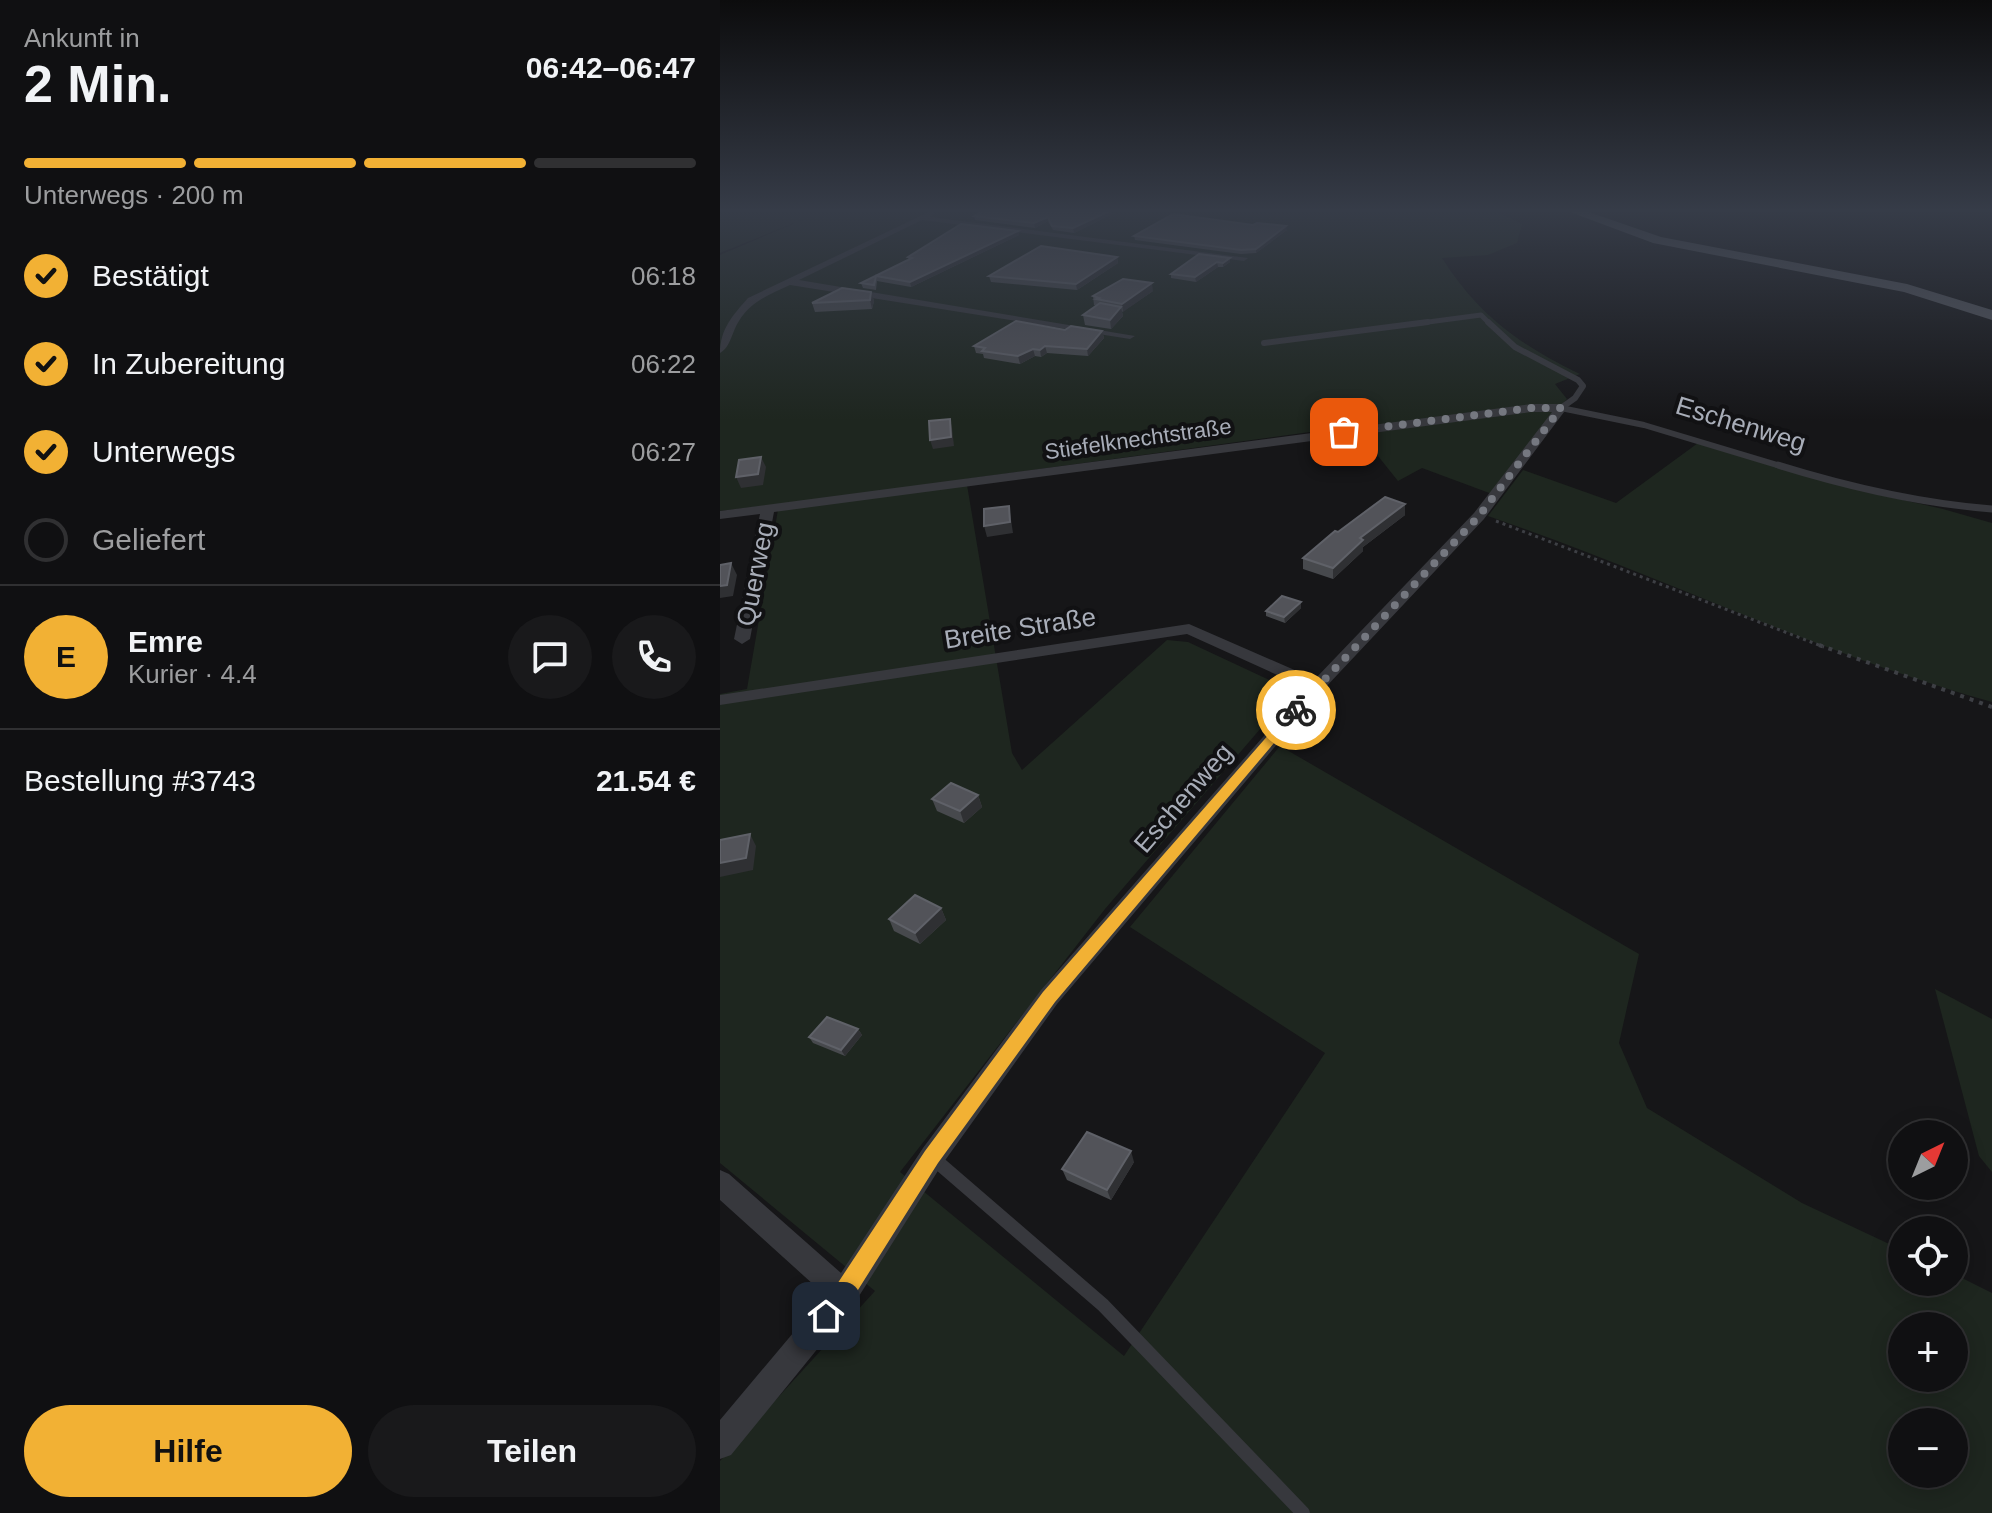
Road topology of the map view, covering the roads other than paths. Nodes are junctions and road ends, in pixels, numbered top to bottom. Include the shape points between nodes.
1 (789, 280) edge
2 (1863, 280) edge
3 (786, 281) junction
4 (1992, 315) edge
5 (1130, 336) dead end
6 (1264, 343) dead end
7 (720, 350) edge
8 (1561, 408) junction
9 (768, 509) junction
10 (1992, 509) edge
11 (720, 515) edge
12 (742, 639) dead end
13 (1317, 686) junction
14 (720, 700) edge
15 (932, 1157) junction
16 (720, 1183) edge
17 (844, 1294) junction
18 (720, 1444) edge
19 (1303, 1513) edge

1 - 3 street
2 - 4 main road
3 - 5 street
3 - 7 street via 742,309
6 - 8 lane via 1481,315 1515,347 1578,380 1583,386
8 - 9 street, Stiefelknechtstraße
8 - 10 lane, Eschenweg via 1620,417 1861,489 1944,507
8 - 13 street, Eschenweg via 1479,516
9 - 11 street, Stiefelknechtstraße
9 - 12 street, Querweg
13 - 14 street, Breite Straße via 1189,629
13 - 15 street, Eschenweg via 1049,997
15 - 17 street, Eschenweg
15 - 19 lane via 1103,1305
16 - 17 street
17 - 18 street, Eschenweg

